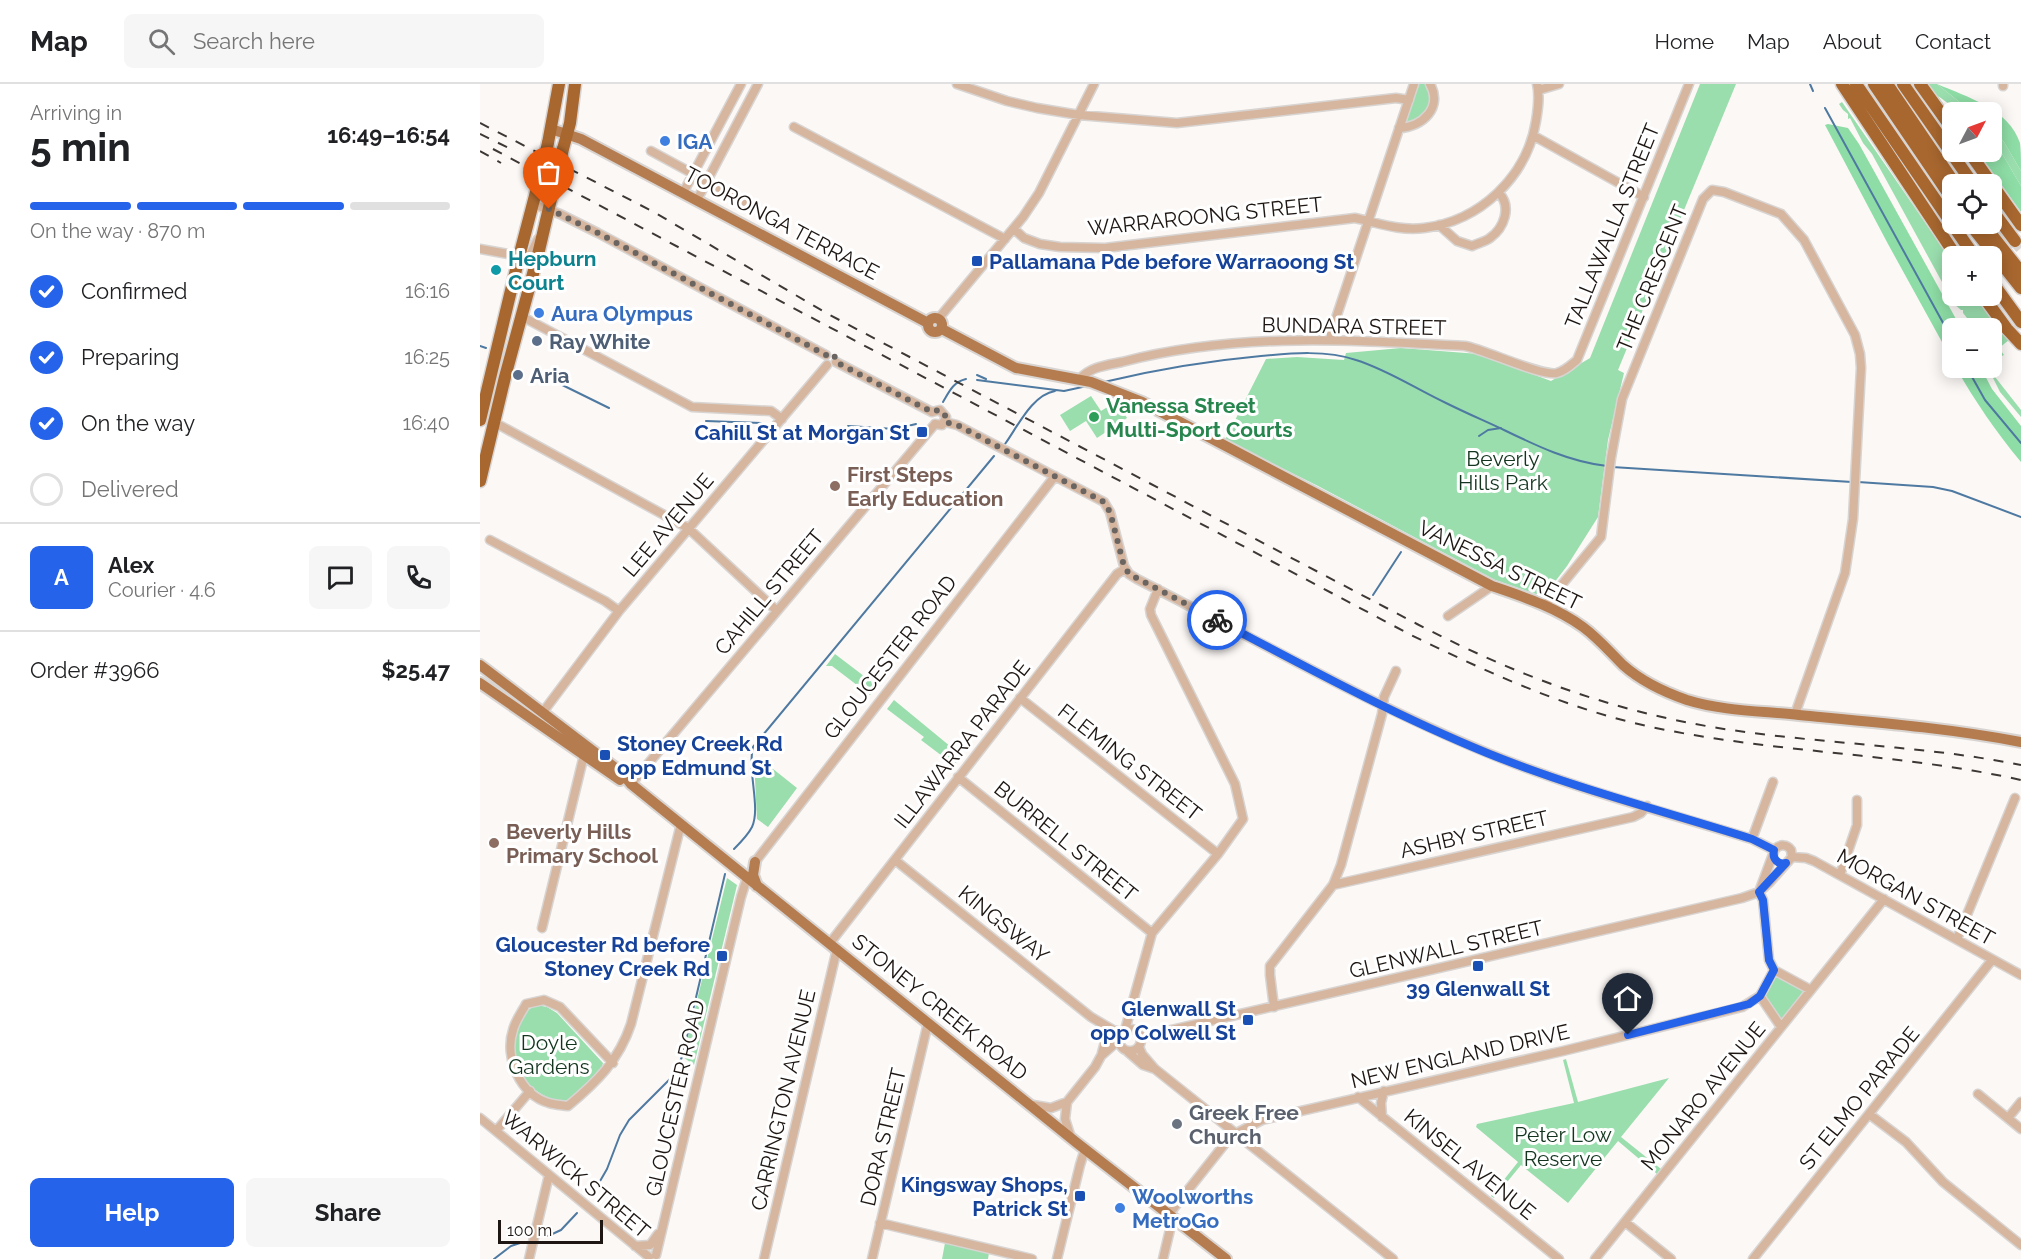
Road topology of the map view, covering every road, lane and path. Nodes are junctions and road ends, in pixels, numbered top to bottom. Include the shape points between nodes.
1 (559, 84) edge
2 (575, 84) edge
3 (741, 84) edge
4 (758, 84) edge
5 (957, 84) edge
6 (1094, 84) edge
7 (1414, 84) edge
8 (1430, 84) edge
9 (1559, 84) edge
10 (1689, 84) edge
11 (1842, 84) edge
12 (1856, 84) edge
13 (1874, 84) edge
14 (1887, 84) edge
15 (1904, 84) edge
16 (1920, 84) edge
17 (1538, 87) edge
18 (1409, 100) junction
19 (1079, 115) junction
20 (1942, 115) edge
21 (794, 127) dead end
22 (1400, 128) junction
23 (551, 129) junction
24 (567, 135) junction
25 (1534, 136) junction
26 (651, 151) dead end
27 (1976, 162) edge
28 (693, 174) junction
29 (1947, 174) edge
30 (1966, 174) edge
31 (707, 181) junction
32 (1942, 184) edge
33 (683, 193) junction
34 (1499, 193) junction
35 (1644, 197) junction
36 (697, 200) junction
37 (533, 204) junction
38 (749, 204) dead end
39 (549, 209) junction
40 (545, 222) junction
41 (1368, 222) junction
42 (2002, 223) edge
43 (1439, 225) junction
44 (2021, 225) edge
45 (1014, 229) junction
46 (1978, 234) edge
47 (1991, 234) edge
48 (1005, 239) junction
49 (2015, 241) dead end
50 (1949, 246) edge
51 (1967, 246) edge
52 (480, 249) edge
53 (519, 257) junction
54 (2021, 272) edge
55 (2021, 288) edge
56 (2002, 296) edge
57 (1990, 306) edge
58 (521, 316) junction
59 (2021, 322) edge
60 (936, 323) junction
61 (1331, 339) junction
62 (2021, 344) edge
63 (826, 355) junction
64 (836, 362) junction
65 (827, 365) junction
66 (1557, 373) joint
67 (1086, 380) junction
68 (932, 412) junction
69 (782, 419) junction
70 (480, 420) edge
71 (945, 422) junction
72 (494, 424) junction
73 (935, 424) junction
74 (1055, 476) junction
75 (480, 481) edge
76 (688, 528) junction
77 (490, 540) dead end
78 (1125, 569) junction
79 (1492, 586) junction
80 (1158, 589) junction
81 (1545, 605) junction
82 (619, 611) junction
83 (777, 611) junction
84 (1448, 616) dead end
85 (480, 664) edge
86 (1396, 671) dead end
87 (480, 683) edge
88 (1020, 698) junction
89 (1383, 706) junction
90 (543, 712) junction
91 (1795, 714) junction
92 (2021, 741) edge
93 (584, 755) junction
94 (958, 777) junction
95 (1773, 782) dead end
96 (631, 784) junction
97 (2015, 798) dead end
98 (1857, 800) dead end
99 (1628, 801) junction
100 (1647, 806) junction
101 (1622, 819) junction
102 (681, 824) junction
103 (1752, 839) junction
104 (1774, 853) junction
105 (1218, 854) junction
106 (894, 860) junction
107 (1789, 860) junction
108 (755, 861) junction
109 (736, 870) junction
110 (1840, 875) junction
111 (747, 878) junction
112 (1333, 885) junction
113 (757, 886) junction
114 (1759, 892) junction
115 (1884, 899) junction
116 (542, 928) dead end
117 (1152, 933) junction
118 (1957, 939) junction
119 (833, 946) junction
120 (1992, 960) junction
121 (1774, 970) junction
122 (2021, 975) edge
123 (1811, 990) junction
124 (1760, 996) junction
125 (1274, 1008) junction
126 (1091, 1017) junction
127 (928, 1023) junction
128 (1781, 1027) junction
129 (1105, 1032) junction
130 (1123, 1034) junction
131 (1141, 1037) junction
132 (1139, 1047) junction
133 (1126, 1050) junction
134 (1101, 1056) junction
135 (613, 1063) junction
136 (1095, 1066) junction
137 (1155, 1069) junction
138 (530, 1091) junction
139 (1384, 1091) junction
140 (1978, 1094) dead end
141 (1358, 1097) junction
142 (1067, 1102) junction
143 (2021, 1102) edge
144 (1030, 1105) junction
145 (1869, 1114) junction
146 (1382, 1117) junction
147 (480, 1118) edge
148 (2008, 1118) junction
149 (2021, 1129) edge
150 (496, 1131) junction
151 (1236, 1133) junction
152 (1071, 1138) junction
153 (1085, 1149) junction
154 (549, 1175) junction
155 (1171, 1216) junction
156 (665, 1221) junction
157 (1625, 1222) junction
158 (880, 1223) junction
159 (2021, 1245) edge
160 (635, 1246) junction
161 (653, 1258) edge
162 (529, 1259) edge
163 (764, 1259) edge
164 (872, 1259) edge
165 (1032, 1259) edge
166 (1057, 1259) edge
167 (1163, 1259) edge
168 (1226, 1259) edge
169 (1393, 1259) edge
170 (1559, 1259) edge
171 (1595, 1259) edge
172 (1671, 1259) edge
173 (1753, 1259) edge

1 - 23 highway
2 - 24 highway
3 - 28 street
4 - 31 street
5 - 19 street via 1007,101
6 - 19 street
7 - 18 street
8 - 22 street via 1436,101 1431,112 1421,122
9 - 17 street
10 - 35 street, TALLAWALLA STREET
11 - 50 highway
12 - 51 highway
13 - 32 highway
14 - 29 highway
15 - 30 highway
16 - 20 highway
17 - 25 street, WARRAROONG STREET
18 - 19 street via 1177,123
18 - 22 street
19 - 45 street via 1039,193
21 - 48 street
22 - 41 street
23 - 24 main road, TOORONGA TERRACE
23 - 37 highway, bridge
24 - 33 main road, TOORONGA TERRACE
24 - 39 highway, bridge
25 - 34 street, WARRAROONG STREET via 1521,164
25 - 35 street
26 - 28 street
27 - 44 highway
28 - 31 street
28 - 33 street
31 - 36 street
31 - 38 street
33 - 36 main road, TOORONGA TERRACE
34 - 43 street, WARRAROONG STREET via 1469,214
34 - 43 street via 1506,208 1503,225 1490,238 1472,246 1457,241
35 - 66 street, TALLAWALLA STREET via 1577,360
36 - 60 main road, TOORONGA TERRACE
37 - 39 street
37 - 53 highway
39 - 40 highway
39 - 63 street
40 - 53 street via 531,253
40 - 58 highway
41 - 43 street, WARRAROONG STREET via 1410,229
41 - 45 street, WARRAROONG STREET via 1355,219 1105,248 1040,244
41 - 61 street
42 - 49 highway
45 - 48 street
46 - 55 highway
47 - 54 highway
48 - 60 street
52 - 53 street
53 - 70 highway
56 - 59 highway
57 - 62 highway
58 - 69 street via 694,407 771,411
58 - 72 highway
60 - 67 main road, TOORONGA TERRACE via 1016,368
61 - 66 street, BUNDARA STREET via 1465,346 1546,373
61 - 67 street, BUNDARA STREET via 1209,345 1149,355 1084,373
63 - 64 street via 834,354
63 - 65 street
64 - 65 street
64 - 68 street
65 - 69 street, LEE AVENUE
67 - 79 main road, VANESSA STREET via 1155,409
68 - 71 street via 942,411
68 - 73 street
69 - 76 street, LEE AVENUE
71 - 73 street
71 - 74 street
72 - 75 highway
72 - 76 street
73 - 83 street, CAHILL STREET
74 - 78 street via 1108,507
74 - 108 street, GLOUCESTER ROAD
76 - 82 street, LEE AVENUE
76 - 83 street
77 - 82 street
78 - 80 street
78 - 88 street, ILLAWARRA PARADE via 1117,574
79 - 81 main road, VANESSA STREET
79 - 84 street
80 - 89 street
80 - 105 street via 1150,615 1235,784 1243,819
81 - 91 main road, VANESSA STREET via 1586,629 1624,666 1661,689 1706,704
81 - 91 street, THE CRESCENT via 1601,537 1622,399 1703,199 1712,190 1724,192 1781,214 1804,240 1855,334 1861,368 1856,481 1845,573
82 - 90 street, LEE AVENUE
83 - 96 street, CAHILL STREET
85 - 90 main road, STONEY CREEK ROAD
86 - 89 street
87 - 93 main road, STONEY CREEK ROAD
88 - 94 street, ILLAWARRA PARADE
88 - 105 street, FLEMING STREET
89 - 99 street via 1489,754
89 - 112 street
90 - 96 main road, STONEY CREEK ROAD
91 - 92 main road, VANESSA STREET
93 - 96 main road, STONEY CREEK ROAD
93 - 116 street
94 - 106 street, ILLAWARRA PARADE
94 - 117 street, BURRELL STREET
95 - 103 street
96 - 102 main road, STONEY CREEK ROAD
97 - 118 street
98 - 110 street via 1857,825
99 - 100 street
99 - 101 street
100 - 101 street, ASHBY STREET via 1638,815
100 - 103 street
101 - 112 street, ASHBY STREET
102 - 109 main road, STONEY CREEK ROAD
102 - 135 street via 631,1024
103 - 104 street
104 - 107 street via 1778,862
104 - 107 street via 1780,846 1787,846 1791,850
104 - 114 street
105 - 117 street
106 - 119 street, ILLAWARRA PARADE
106 - 126 street, KINGSWAY
107 - 110 street, MORGAN STREET via 1806,858
107 - 114 street
108 - 109 main road
108 - 113 main road via 753,875
109 - 111 main road, STONEY CREEK ROAD
110 - 115 street, MORGAN STREET
111 - 113 main road, STONEY CREEK ROAD
111 - 156 street, GLOUCESTER ROAD
112 - 125 street via 1270,966
113 - 119 main road, STONEY CREEK ROAD
114 - 121 street via 1769,960
114 - 125 street, GLENWALL STREET
115 - 118 street, MORGAN STREET
115 - 123 street, MONARO AVENUE
117 - 130 street via 1130,1026
118 - 120 street, MORGAN STREET
119 - 127 main road, STONEY CREEK ROAD
119 - 163 street, CARRINGTON AVENUE
120 - 122 street, MORGAN STREET
120 - 145 street, ST ELMO PARADE
121 - 123 street
121 - 124 street
123 - 128 street, MONARO AVENUE
124 - 128 street
124 - 139 street, NEW ENGLAND DRIVE via 1736,1009
125 - 131 street, GLENWALL STREET
126 - 129 street, KINGSWAY
126 - 130 street, KINGSWAY
127 - 144 main road, STONEY CREEK ROAD
127 - 158 street, DORA STREET
128 - 157 street, MONARO AVENUE
129 - 130 street, KINGSWAY
129 - 134 street
130 - 131 street
130 - 133 street
130 - 134 street
131 - 132 street
132 - 133 street
132 - 137 street
133 - 136 street via 1112,1053
133 - 137 street via 1143,1065
134 - 136 street
135 - 138 street via 568,1106 548,1103
135 - 138 street via 560,1007 544,1000 526,1004 513,1029 509,1054 514,1070
136 - 142 street
137 - 151 street
138 - 150 street
139 - 141 street, NEW ENGLAND DRIVE
139 - 146 street
140 - 148 street
141 - 146 street, KINSEL AVENUE
141 - 151 street, NEW ENGLAND DRIVE via 1273,1116
142 - 144 street via 1047,1108
142 - 152 street via 1065,1119
143 - 148 street
144 - 152 main road, STONEY CREEK ROAD
145 - 159 street via 1906,1142 1943,1182
145 - 173 street, ST ELMO PARADE
146 - 170 street, KINSEL AVENUE
147 - 150 street, WARWICK STREET
148 - 149 street
150 - 154 street, WARWICK STREET
151 - 155 street
151 - 169 street
152 - 153 main road, STONEY CREEK ROAD
153 - 155 main road, STONEY CREEK ROAD
153 - 166 street
154 - 160 street, WARWICK STREET
154 - 162 street
155 - 167 street
155 - 168 main road, STONEY CREEK ROAD
156 - 160 street, GLOUCESTER ROAD via 652,1243
156 - 161 street, GLOUCESTER ROAD
157 - 171 street, MONARO AVENUE
157 - 172 street
158 - 164 street, DORA STREET
158 - 165 street
160 - 161 street, WARWICK STREET

